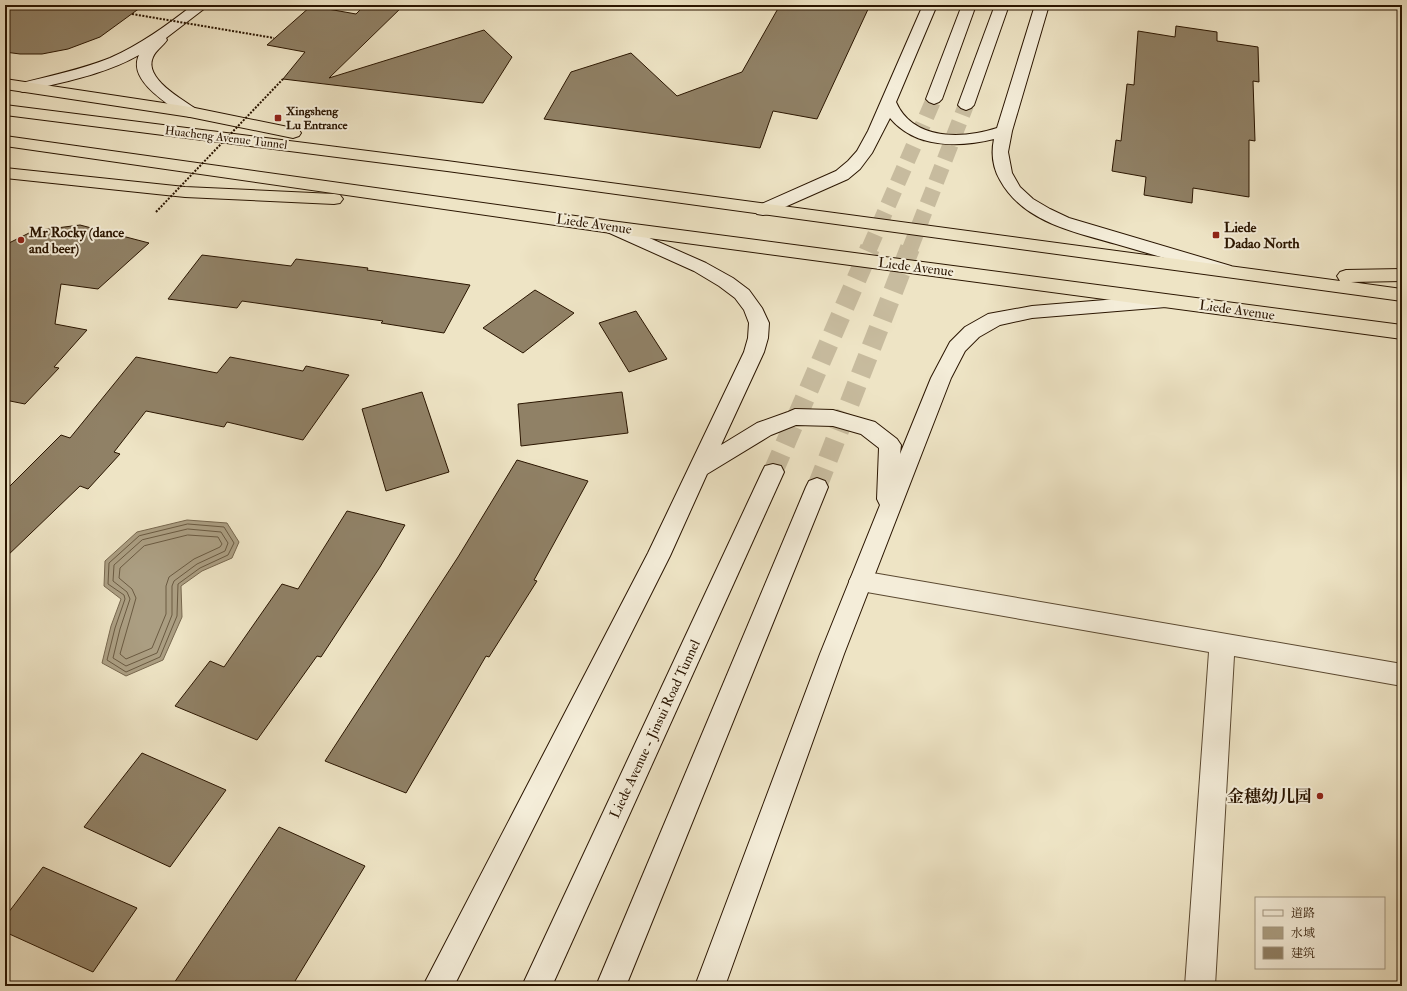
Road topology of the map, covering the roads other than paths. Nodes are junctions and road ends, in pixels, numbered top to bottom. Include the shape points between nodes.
1 (202, 5) edge
2 (930, 5) edge
3 (969, 5) edge
4 (1002, 5) edge
5 (1042, 5) edge
6 (170, 29) junction
7 (5, 84) edge
8 (23, 87) junction
9 (934, 99) tunnel mouth
10 (888, 101) junction
11 (966, 105) tunnel mouth
12 (5, 110) edge
13 (190, 112) junction
14 (1004, 131) junction
15 (5, 141) edge
16 (447, 166) junction
17 (5, 173) edge
18 (429, 200) junction
19 (763, 210) junction
20 (611, 227) junction
21 (1226, 271) junction
22 (1402, 275) edge
23 (1402, 295) edge
24 (1176, 301) junction
25 (1399, 332) edge
26 (700, 468) junction
27 (773, 472) tunnel mouth
28 (817, 486) tunnel mouth
29 (887, 514) junction
30 (861, 581) junction
31 (1222, 644) junction
32 (1402, 675) edge
33 (438, 986) edge
34 (538, 986) edge
35 (610, 986) edge
36 (710, 986) edge
37 (1200, 986) edge

1 - 6 main road
2 - 10 main road
3 - 9 main road
4 - 11 main road
5 - 14 main road
6 - 8 main road via 104,66
6 - 13 main road via 148,52 144,63 145,69 153,83 164,94
7 - 8 highway
8 - 13 highway
10 - 14 main road via 901,122 930,136 970,140
10 - 19 main road via 864,153 854,165 842,175
12 - 16 highway, Huacheng Avenue Tunnel
13 - 16 highway
14 - 21 main road via 1000,150 1009,183 1042,213 1068,224
15 - 18 highway
16 - 19 highway
17 - 18 highway via 147,189 223,194
18 - 20 highway, Liede Avenue
19 - 21 highway
20 - 24 highway, Liede Avenue
20 - 26 main road via 700,267 726,282 742,294 753,308 759,323 754,352
21 - 22 highway via 1326,276
21 - 23 highway
24 - 25 highway, Liede Avenue
24 - 29 main road via 1032,312 995,319 972,332 957,347 941,378
26 - 29 main road via 764,429 795,417 833,418 868,428 890,445
26 - 33 main road via 658,556
27 - 34 main road, Liede Avenue - Jinsui Road Tunnel
28 - 35 main road
29 - 30 main road
30 - 31 main road
30 - 36 main road
31 - 32 main road
31 - 37 main road

